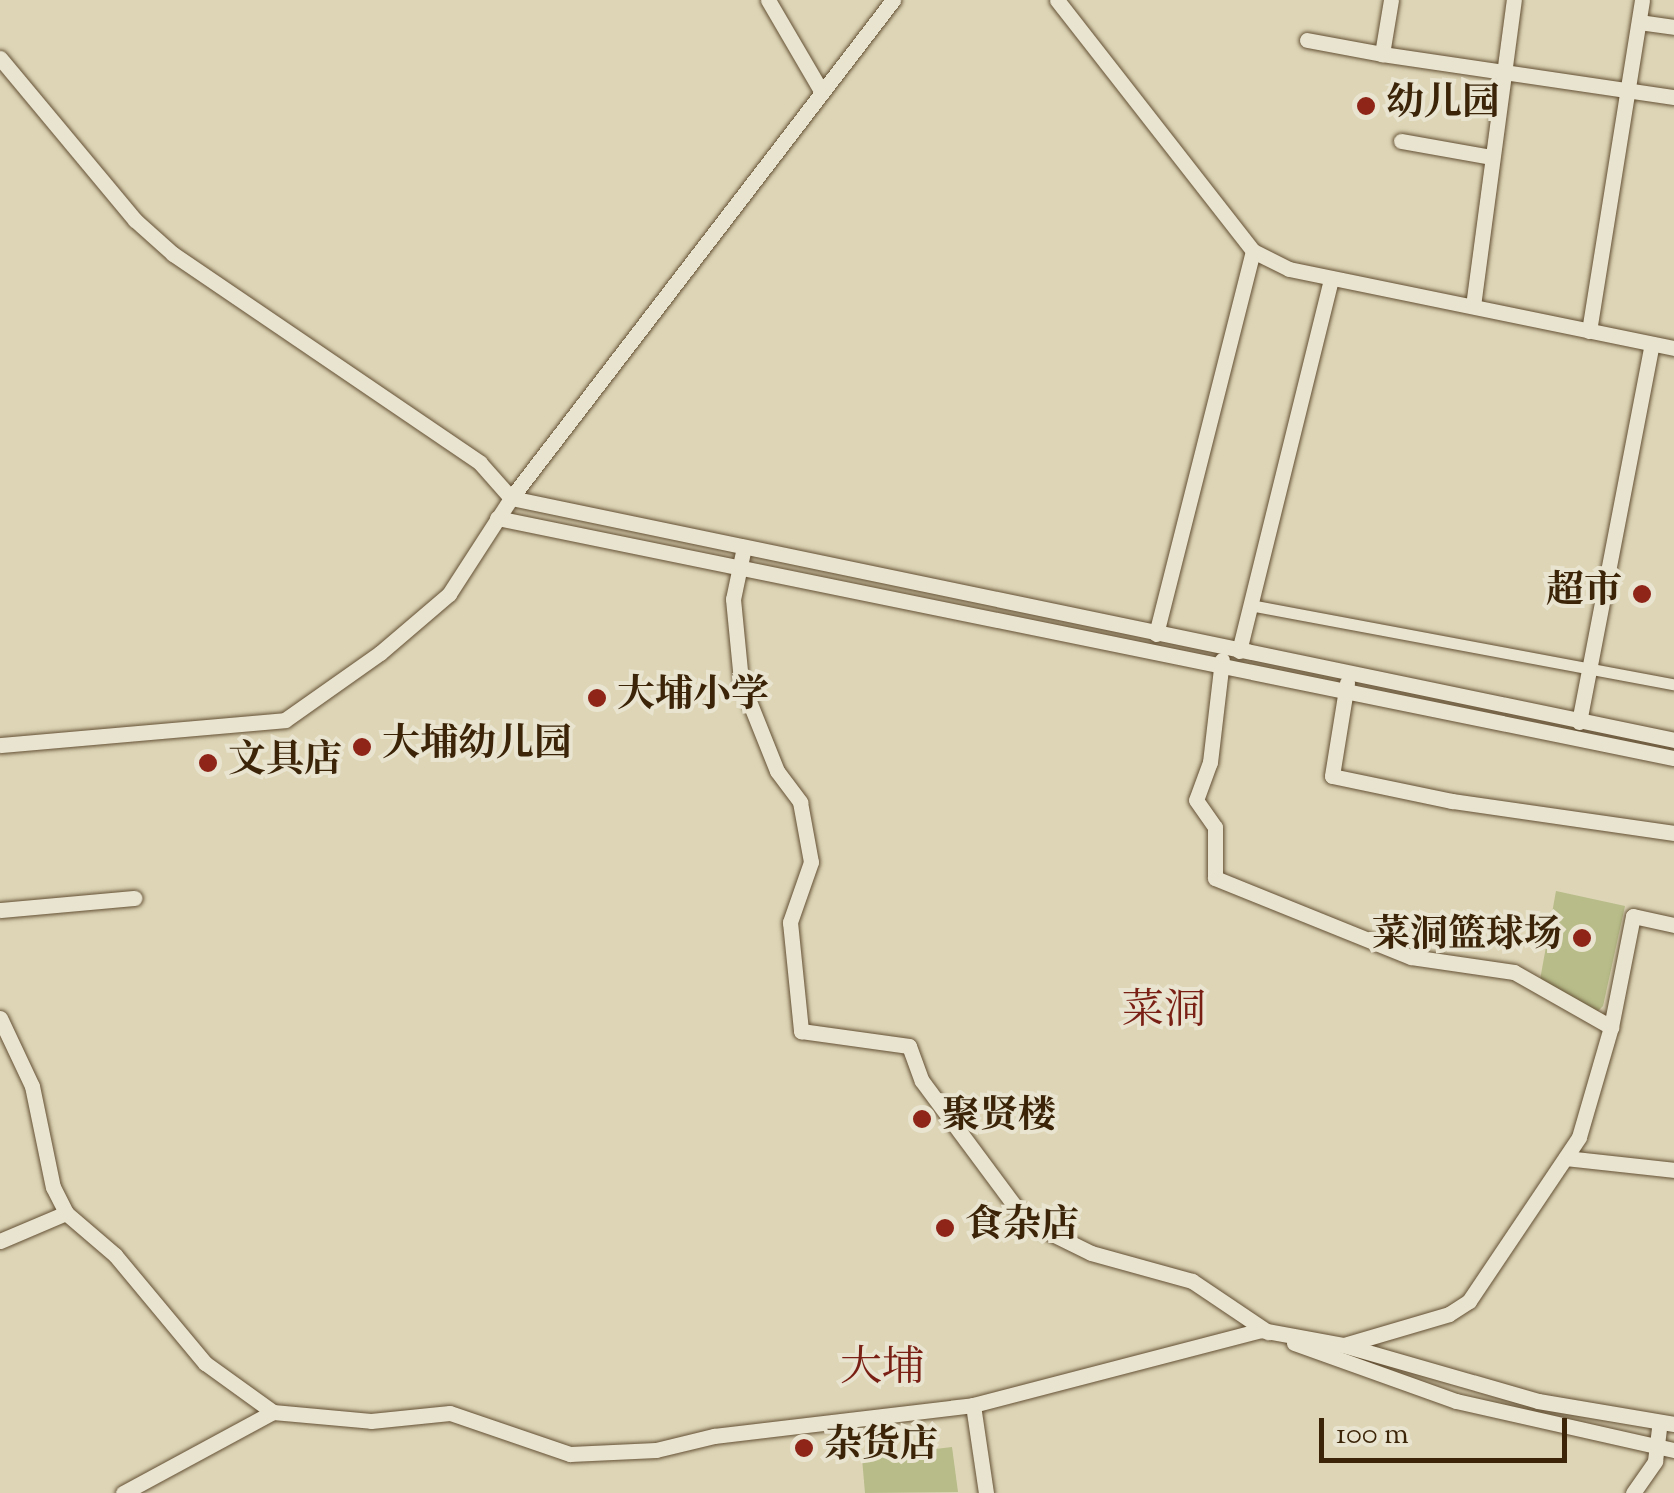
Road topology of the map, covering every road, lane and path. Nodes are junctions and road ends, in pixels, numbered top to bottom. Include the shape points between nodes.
1 (768, 0) edge
2 (894, 0) edge
3 (1057, 0) edge
4 (1391, 0) edge
5 (1514, 0) edge
6 (1642, 0) edge
7 (1639, 22) junction
8 (1674, 27) edge
9 (1307, 40) dead end
10 (1382, 54) junction
11 (0, 58) edge
12 (1504, 73) junction
13 (820, 89) junction
14 (1628, 90) junction
15 (1674, 97) edge
16 (1401, 141) dead end
17 (1492, 157) junction
18 (1253, 251) junction
19 (1331, 278) junction
20 (1473, 306) junction
21 (1589, 331) junction
22 (1652, 344) junction
23 (1674, 348) edge
24 (511, 498) junction
25 (498, 518) junction
26 (744, 547) junction
27 (738, 572) junction
28 (1250, 605) junction
29 (1156, 634) junction
30 (1231, 650) junction
31 (1222, 666) junction
32 (1590, 669) junction
33 (1349, 674) junction
34 (1674, 684) edge
35 (1346, 691) junction
36 (1579, 722) junction
37 (1674, 740) edge
38 (0, 745) edge
39 (1674, 758) edge
40 (1674, 833) edge
41 (134, 898) dead end
42 (0, 910) edge
43 (1674, 925) edge
44 (0, 1018) edge
45 (1611, 1027) junction
46 (1566, 1158) junction
47 (1674, 1170) edge
48 (66, 1213) junction
49 (0, 1241) edge
50 (1261, 1330) junction
51 (1341, 1353) junction
52 (973, 1405) junction
53 (273, 1412) junction
54 (1667, 1423) edge
55 (1666, 1449) edge
56 (124, 1493) edge
57 (986, 1493) edge
58 (1634, 1493) edge

1 - 13 street
2 - 13 street
3 - 18 street
4 - 10 street
5 - 12 street
6 - 7 street
7 - 8 street
7 - 14 street
9 - 10 street
10 - 12 street
11 - 24 street via 135,220 174,254 480,463
12 - 14 street
12 - 17 street
13 - 24 street
14 - 15 street
14 - 21 street
16 - 17 street
17 - 20 street
18 - 19 street
18 - 29 street
19 - 20 street
19 - 28 street
20 - 21 street
21 - 22 street
22 - 23 street
22 - 32 street
24 - 25 street
24 - 26 street
25 - 27 street
25 - 38 street via 450,594 284,720
26 - 27 street
26 - 29 street
27 - 31 street
27 - 50 street via 733,599 742,681 777,771 800,802 810,851 808,883 790,922 801,1030 909,1046 922,1081 1026,1220 1062,1242 1192,1281
28 - 30 street
28 - 32 street
29 - 30 street
30 - 31 street
30 - 33 street
31 - 35 street
31 - 45 street via 1210,762 1196,800 1214,827 1214,878 1412,957 1514,972
32 - 34 street
32 - 36 street
33 - 35 street
33 - 36 street
35 - 39 street
35 - 40 street via 1332,776
36 - 37 street
41 - 42 street
43 - 45 street via 1633,916
44 - 48 street via 32,1086 53,1187
45 - 46 street via 1589,1112
46 - 47 street
46 - 51 street via 1466,1305
48 - 49 street
48 - 53 street via 114,1255 205,1363
50 - 51 street
50 - 52 street
51 - 54 street
51 - 55 street via 1504,1415
52 - 53 street via 714,1436 656,1450 575,1454 450,1413 371,1421
52 - 57 street
53 - 56 street
54 - 55 street
55 - 58 street

